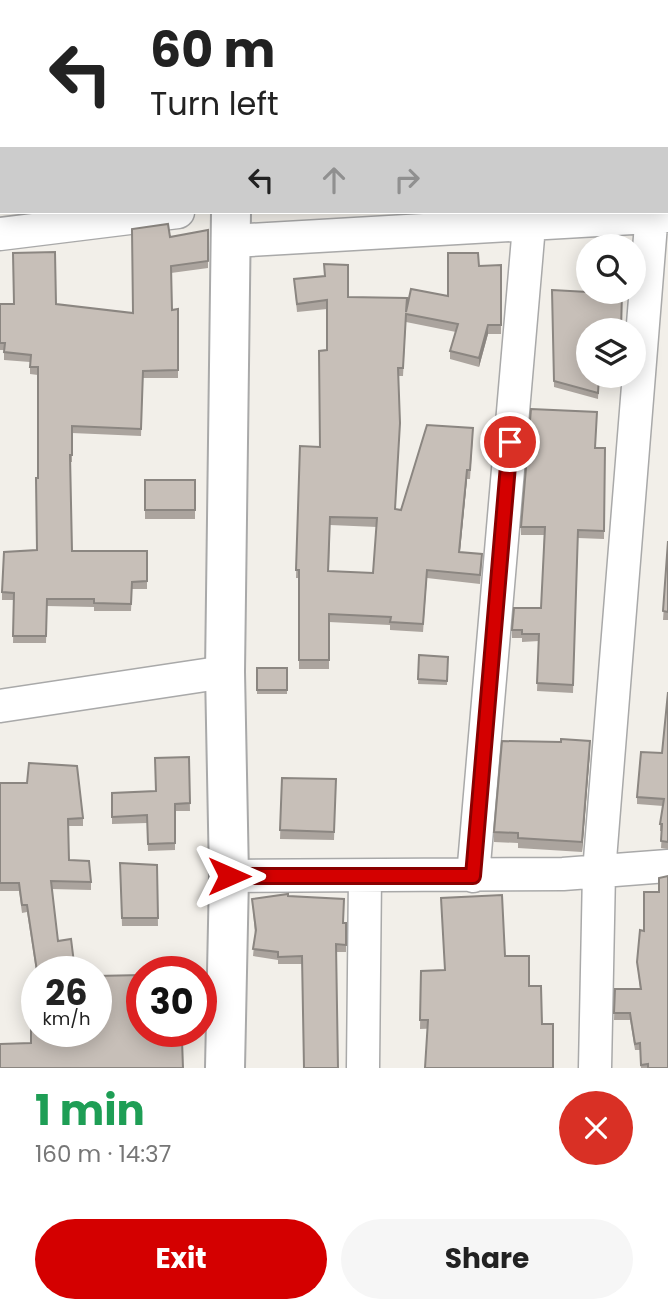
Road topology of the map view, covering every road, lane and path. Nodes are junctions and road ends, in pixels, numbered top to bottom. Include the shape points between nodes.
1 (162, 214) edge
2 (657, 215) edge
3 (529, 226) junction
4 (231, 227) edge
5 (0, 234) edge
6 (225, 673) junction
7 (0, 706) edge
8 (668, 866) edge
9 (599, 872) junction
10 (229, 876) junction
11 (365, 876) junction
12 (473, 876) junction
13 (225, 1068) edge
14 (363, 1068) edge
15 (595, 1068) edge

1 - 5 street
2 - 3 street
2 - 9 street
3 - 4 street
3 - 12 street
4 - 6 street
6 - 7 street
6 - 10 street
8 - 9 street
9 - 12 street
9 - 15 street
10 - 11 street
10 - 13 street
11 - 12 street
11 - 14 street

